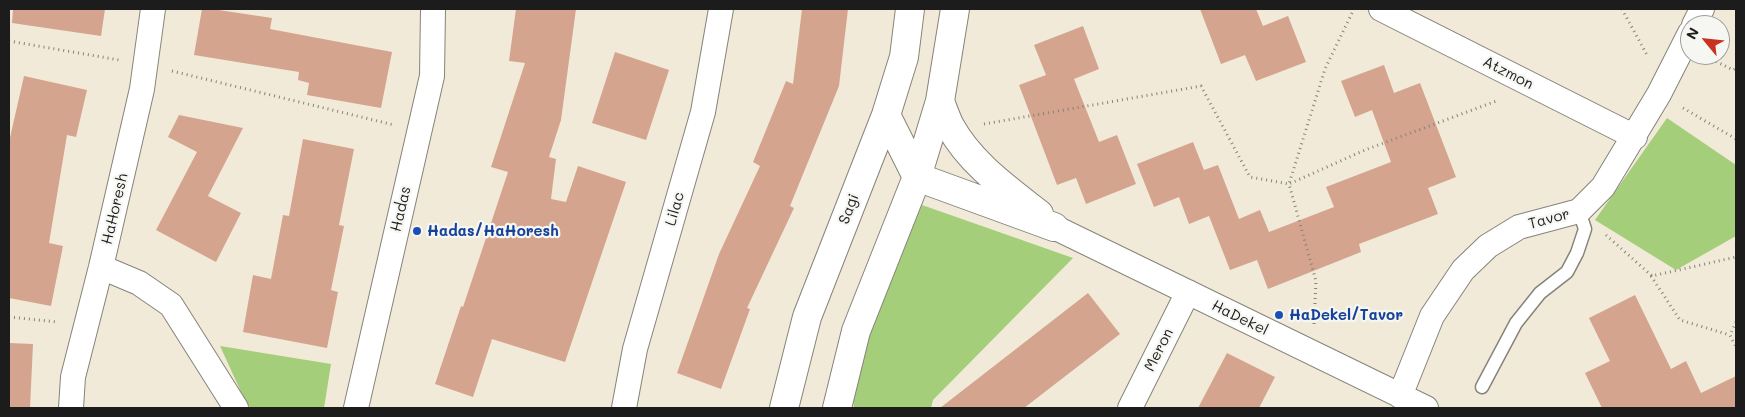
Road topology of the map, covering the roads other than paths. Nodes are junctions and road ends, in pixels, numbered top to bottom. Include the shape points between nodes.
1 (152, 9) edge
2 (433, 9) edge
3 (721, 9) edge
4 (910, 9) edge
5 (955, 9) edge
6 (1381, 9) edge
7 (1680, 53) edge
8 (940, 100) junction
9 (886, 115) junction
10 (1635, 137) junction
11 (917, 177) junction
12 (1580, 211) junction
13 (1054, 227) junction
14 (101, 267) junction
15 (1188, 292) junction
16 (1482, 387) dead end
17 (1400, 396) junction
18 (71, 408) edge
19 (236, 408) edge
20 (356, 408) edge
21 (624, 408) edge
22 (784, 408) edge
23 (836, 408) edge
24 (1130, 408) edge
25 (1426, 408) edge

1 - 14 street, HaHoresh via 142,89
2 - 20 street, Hadas via 432,76
3 - 21 street, Lilac via 704,112 634,349
4 - 9 street, Sagi via 904,57
5 - 8 street
6 - 10 street, Atzmon
7 - 10 street, Tavor
8 - 11 street
8 - 13 street via 949,125 964,148
9 - 11 street
9 - 22 street, Sagi via 806,317
10 - 12 street, Tavor via 1603,187
11 - 13 street
11 - 23 street via 856,331
12 - 16 lane via 1585,229 1577,253 1566,272 1540,293 1516,323
12 - 17 street, Tavor via 1519,227 1488,246 1463,270 1432,316
13 - 15 street, HaDekel
14 - 18 street, HaHoresh via 74,377
14 - 19 street via 139,283 171,305
15 - 17 street, HaDekel
15 - 24 street, Meron
17 - 25 street, HaDekel

